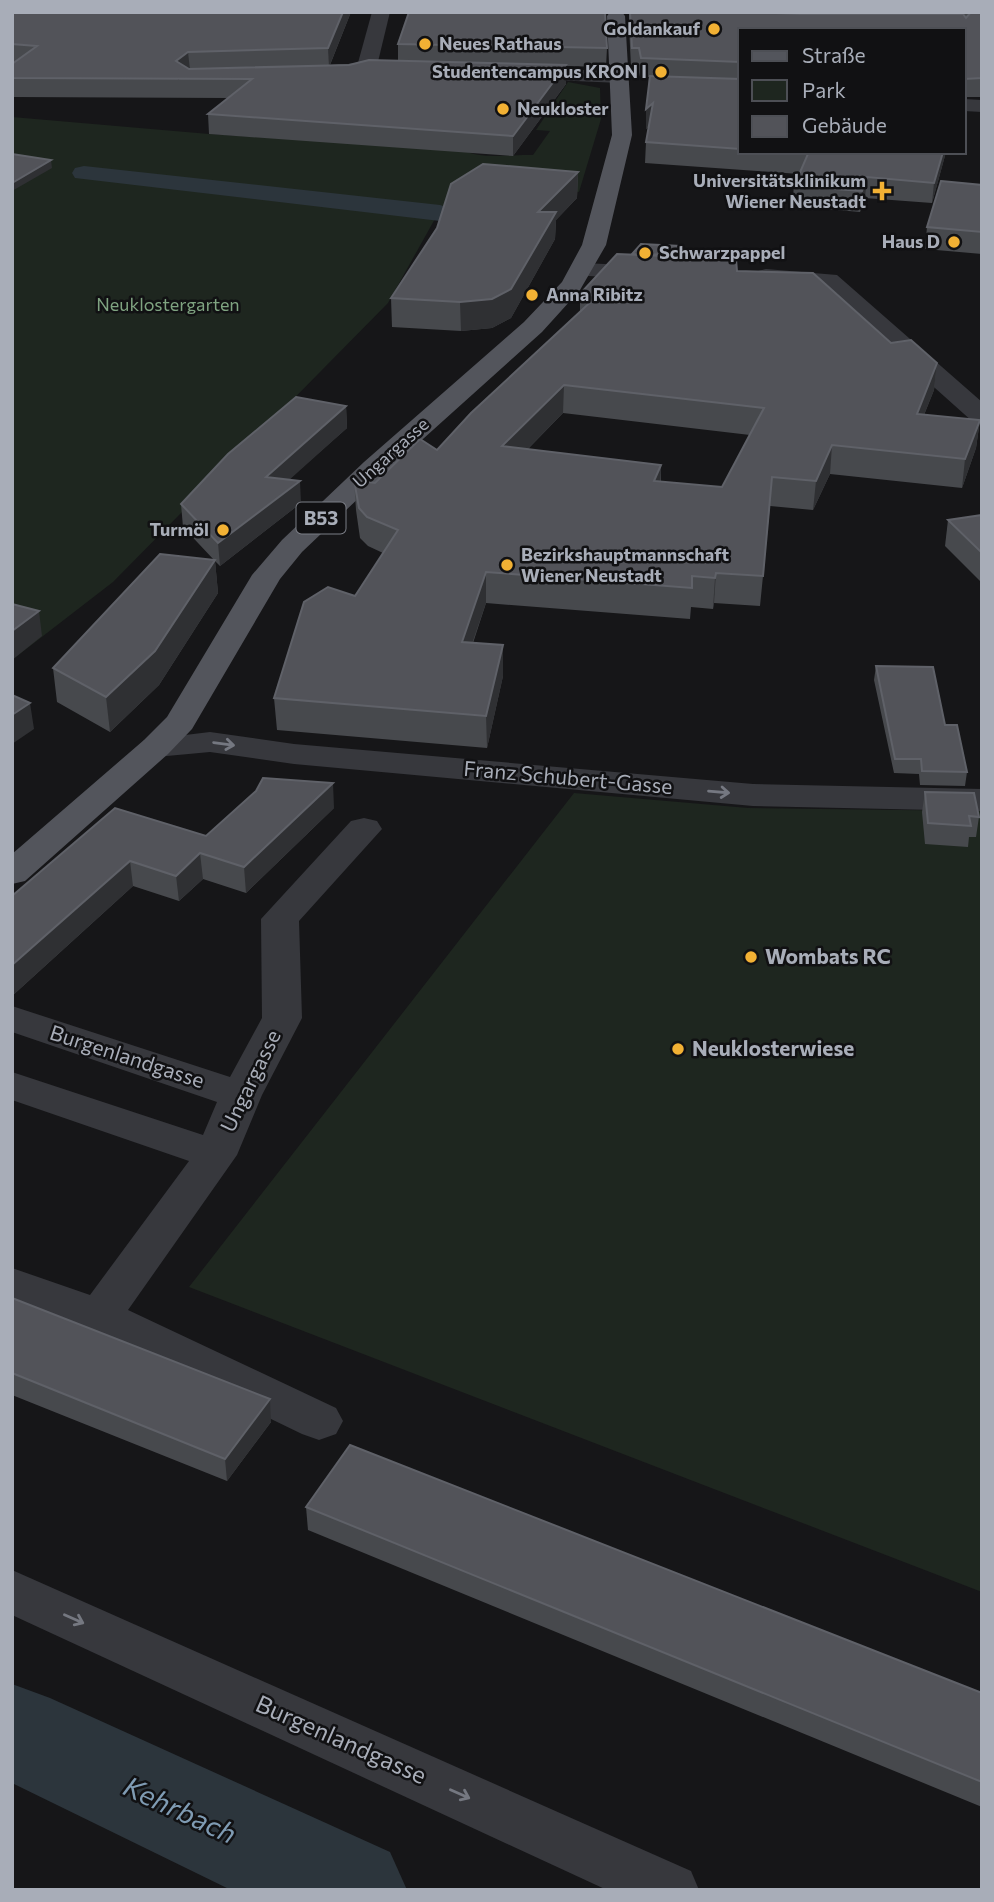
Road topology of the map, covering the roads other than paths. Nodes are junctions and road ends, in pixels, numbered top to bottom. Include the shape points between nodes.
1 (381, 12) edge
2 (611, 15) edge
3 (636, 17) edge
4 (388, 71) edge
5 (497, 74) edge
6 (626, 82) junction
7 (581, 270) junction
8 (681, 274) edge
9 (749, 275) edge
10 (982, 416) edge
11 (156, 747) junction
12 (982, 800) edge
13 (364, 829) dead end
14 (12, 873) edge
15 (12, 1018) edge
16 (12, 1085) edge
17 (241, 1095) junction
18 (216, 1155) junction
19 (12, 1284) edge
20 (99, 1316) junction
21 (319, 1421) dead end
22 (12, 1591) edge
23 (670, 1890) edge

1 - 4 street via 358,72
2 - 3 main road
2 - 6 main road, Ungargasse / B53
5 - 6 street
6 - 7 main road, Ungargasse / B53 via 615,170 594,246
7 - 8 street
7 - 11 main road, Ungargasse / B53 via 533,327 292,546 267,575 180,722
9 - 10 street via 829,281
11 -> 12 street, Franz Schubert-Gasse via 210,742 294,754 753,795
11 - 14 main road, Ungargasse / B53
13 - 17 street, Ungargasse via 280,919 282,1018
15 - 17 street, Burgenlandgasse
16 - 18 street
17 - 18 street, Ungargasse
18 - 20 street, Ungargasse
19 - 20 street
20 - 21 street
22 -> 23 street, Burgenlandgasse

